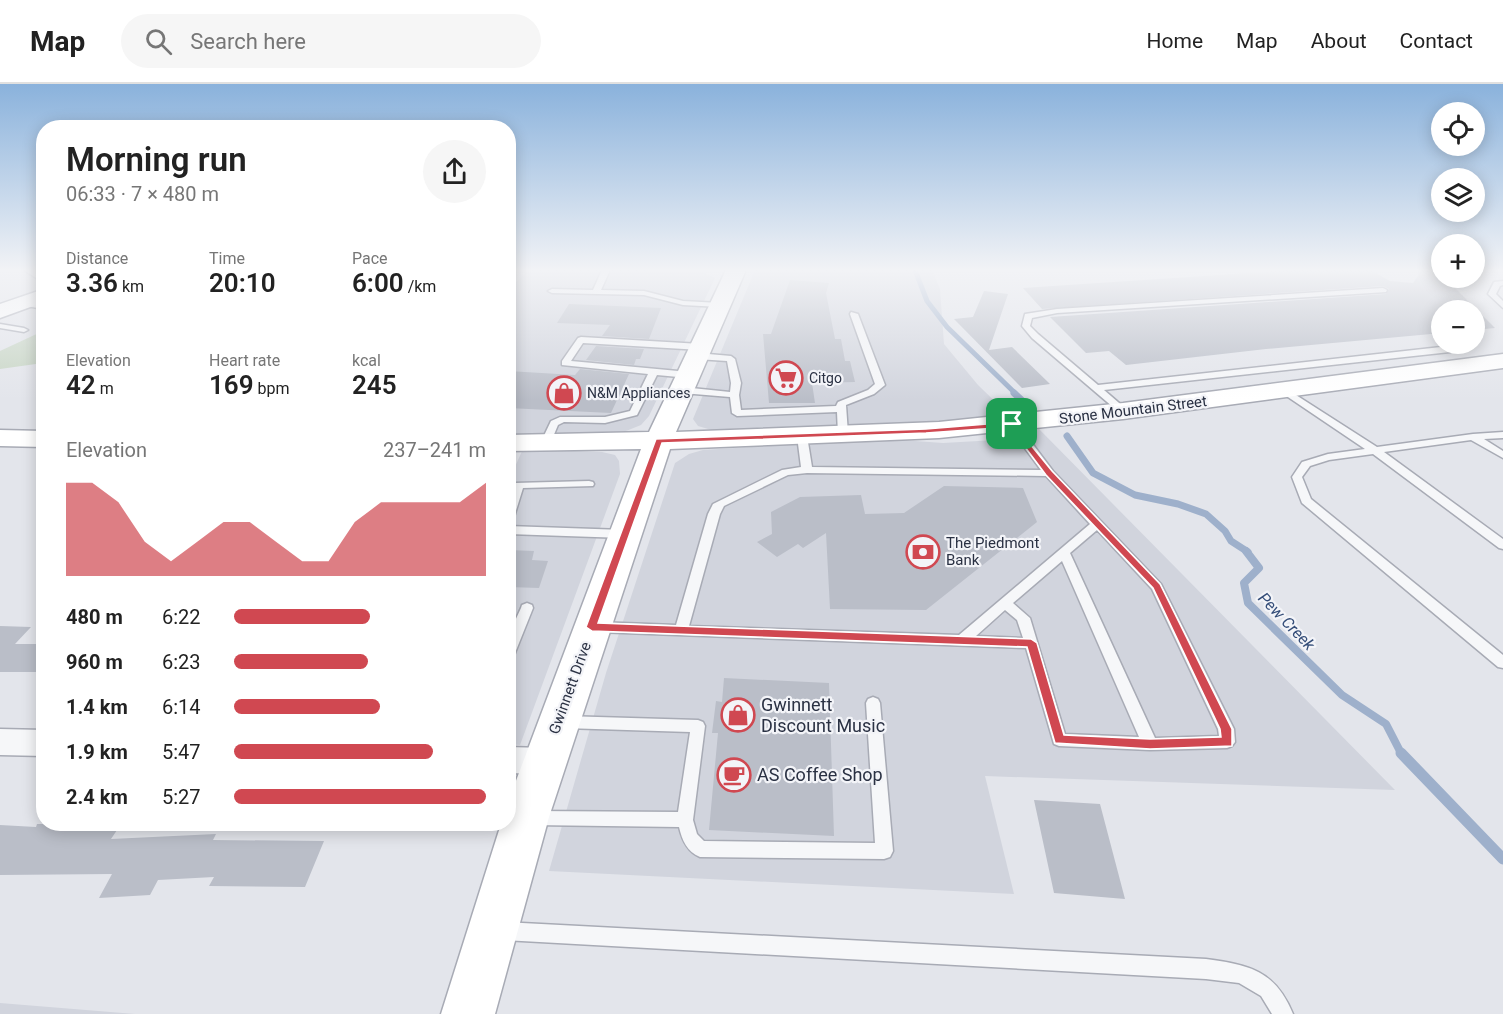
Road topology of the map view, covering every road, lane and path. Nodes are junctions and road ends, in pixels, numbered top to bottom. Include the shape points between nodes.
1 (716, 313) edge
2 (1043, 313) edge
3 (854, 314) dead end
4 (0, 326) edge
5 (24, 330) dead end
6 (1431, 351) edge
7 (1503, 361) edge
8 (692, 367) junction
9 (654, 371) junction
10 (1097, 388) junction
11 (1285, 391) junction
12 (734, 395) junction
13 (1123, 411) junction
14 (842, 422) junction
15 (1012, 424) junction
16 (1503, 435) edge
17 (802, 436) junction
18 (1473, 437) junction
19 (0, 438) edge
20 (36, 439) edge
21 (659, 440) junction
22 (546, 442) junction
23 (516, 443) edge
24 (1374, 450) junction
25 (1503, 456) edge
26 (807, 470) junction
27 (1049, 473) junction
28 (590, 484) dead end
29 (516, 493) edge
30 (1097, 524) junction
31 (516, 530) edge
32 (626, 534) junction
33 (1503, 545) edge
34 (1064, 553) junction
35 (1005, 603) junction
36 (527, 608) dead end
37 (592, 627) junction
38 (681, 630) junction
39 (516, 634) edge
40 (961, 641) junction
41 (1031, 643) junction
42 (1503, 663) edge
43 (873, 703) dead end
44 (558, 721) junction
45 (0, 742) edge
46 (36, 744) edge
47 (1150, 744) junction
48 (526, 760) edge
49 (526, 818) junction
50 (685, 820) junction
51 (493, 931) junction
52 (468, 1014) edge
53 (1284, 1014) edge

1 - 8 main road, Gwinnett Drive
2 - 10 lane via 1028,316 1026,326
3 - 14 lane via 880,385 841,404
4 - 5 lane
6 - 10 lane
7 - 11 main road, Stone Mountain Street
8 - 9 lane
8 - 9 lane via 581,340 566,363
8 - 12 lane
8 - 12 lane via 731,359
8 - 21 main road, Gwinnett Drive
9 - 22 lane via 634,413 604,420 563,420 554,423
10 - 13 lane
11 - 13 main road, Stone Mountain Street
11 - 24 lane
12 - 14 lane via 737,413
13 - 15 main road, Stone Mountain Street
14 - 15 main road, Stone Mountain Street via 926,431
14 - 17 main road, Stone Mountain Street
15 - 27 lane
16 - 18 lane
17 - 21 main road, Stone Mountain Street
17 - 26 lane
18 - 24 lane
18 - 25 lane
19 - 20 main road
21 - 22 main road, Stone Mountain Street
21 - 32 main road, Gwinnett Drive
22 - 23 main road, Stone Mountain Street
24 - 33 lane
24 - 42 lane via 1306,464 1297,477 1306,501
26 - 27 lane
26 - 38 lane via 786,472 719,504
27 - 30 lane
28 - 29 lane via 519,485
30 - 34 lane
30 - 47 lane via 1157,587 1226,729 1227,742
31 - 32 lane
32 - 37 main road, Gwinnett Drive
34 - 35 lane
34 - 47 lane
35 - 40 lane
35 - 41 lane via 1023,618
36 - 39 lane
37 - 38 lane
37 - 44 main road, Gwinnett Drive
38 - 40 lane
40 - 41 lane
41 - 47 lane via 1059,740
43 - 50 lane via 884,851 700,849 690,838
44 - 48 main road, Gwinnett Drive
44 - 50 lane via 699,726
45 - 46 street
48 - 49 main road, Gwinnett Drive
49 - 50 lane
49 - 51 main road, Gwinnett Drive
51 - 52 main road, Gwinnett Drive
51 - 53 lane via 1206,969 1242,974 1268,988

